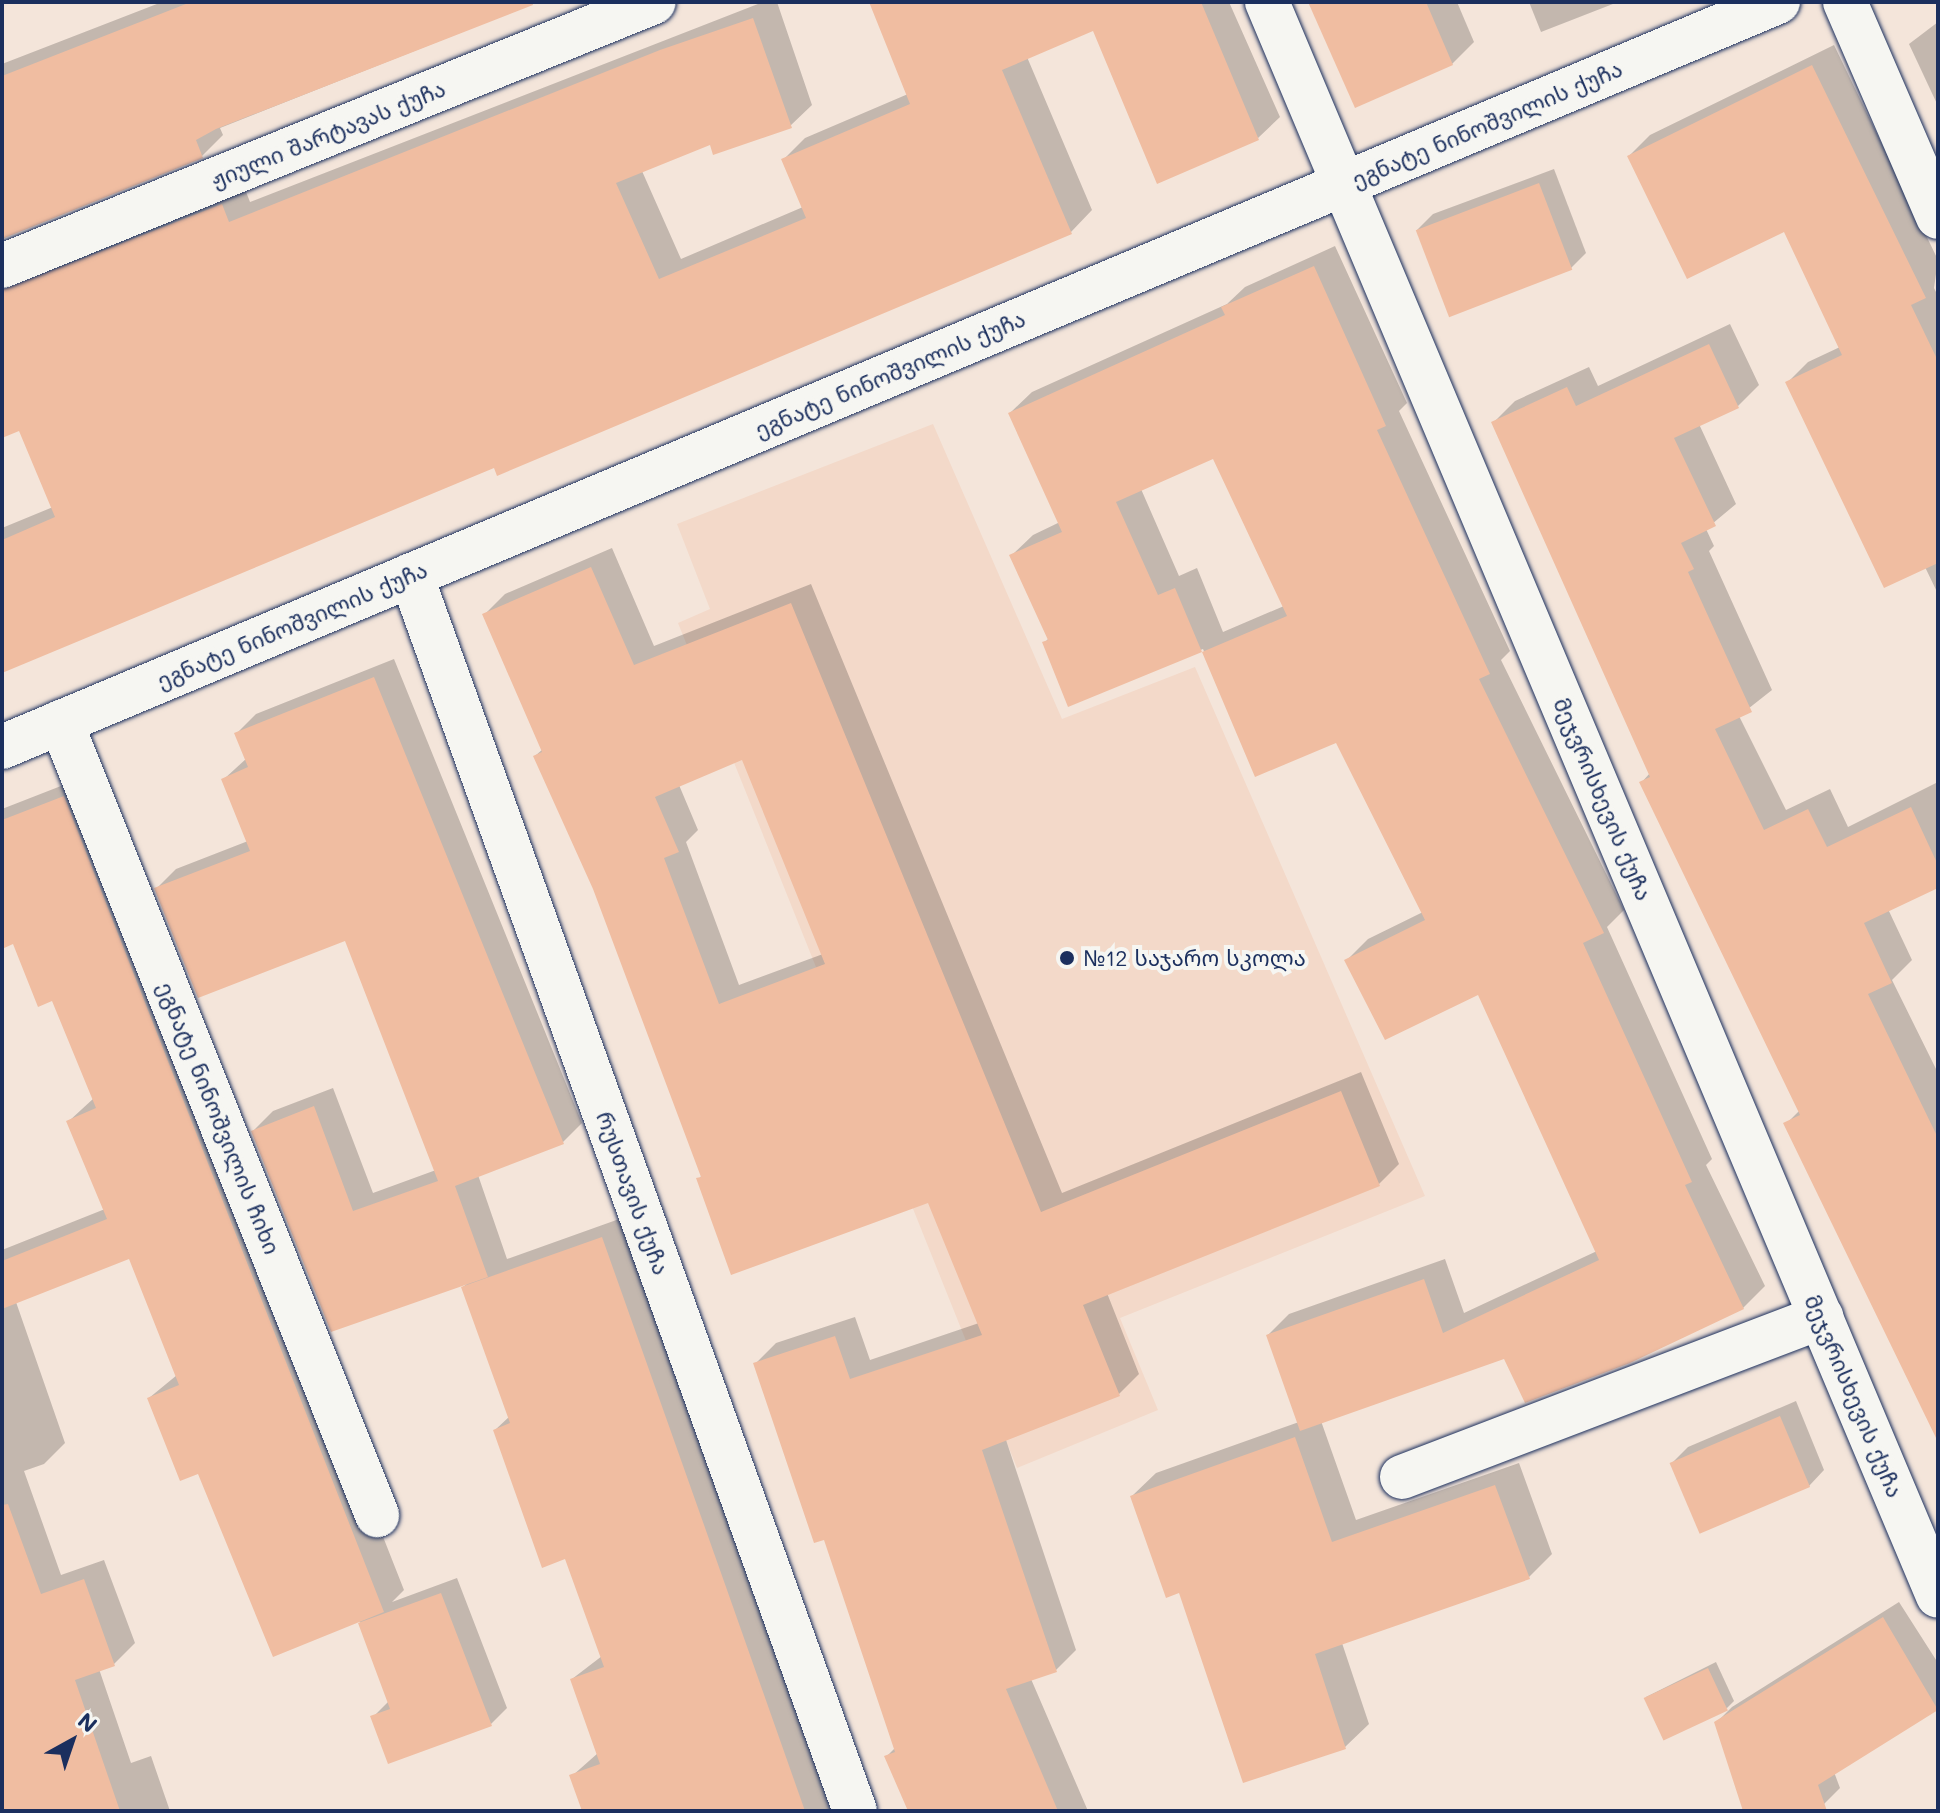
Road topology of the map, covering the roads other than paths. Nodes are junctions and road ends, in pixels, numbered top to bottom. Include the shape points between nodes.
1 (654, 2) edge
2 (1267, 2) edge
3 (1778, 2) edge
4 (1845, 2) edge
5 (1343, 184) junction
6 (1938, 217) edge
7 (2, 266) edge
8 (411, 575) junction
9 (61, 722) junction
10 (2, 747) edge
11 (1821, 1317) junction
12 (1402, 1477) dead end
13 (377, 1515) dead end
14 (1938, 1596) edge
15 (855, 1811) edge

1 - 7 street, ჟიული შარტავას ქუჩა
2 - 5 street, მეჯვრისხევის ქუჩა
3 - 5 street, ეგნატე ნინოშვილის ქუჩა
4 - 6 street
5 - 8 street, ეგნატე ნინოშვილის ქუჩა
5 - 11 street, მეჯვრისხევის ქუჩა
8 - 9 street, ეგნატე ნინოშვილის ქუჩა
8 - 15 street, რუსთავის ქუჩა
9 - 10 street, ეგნატე ნინოშვილის ქუჩა
9 - 13 street, ეგნატე ნინოშვილის ჩიხი
11 - 12 street
11 - 14 street, მეჯვრისხევის ქუჩა

